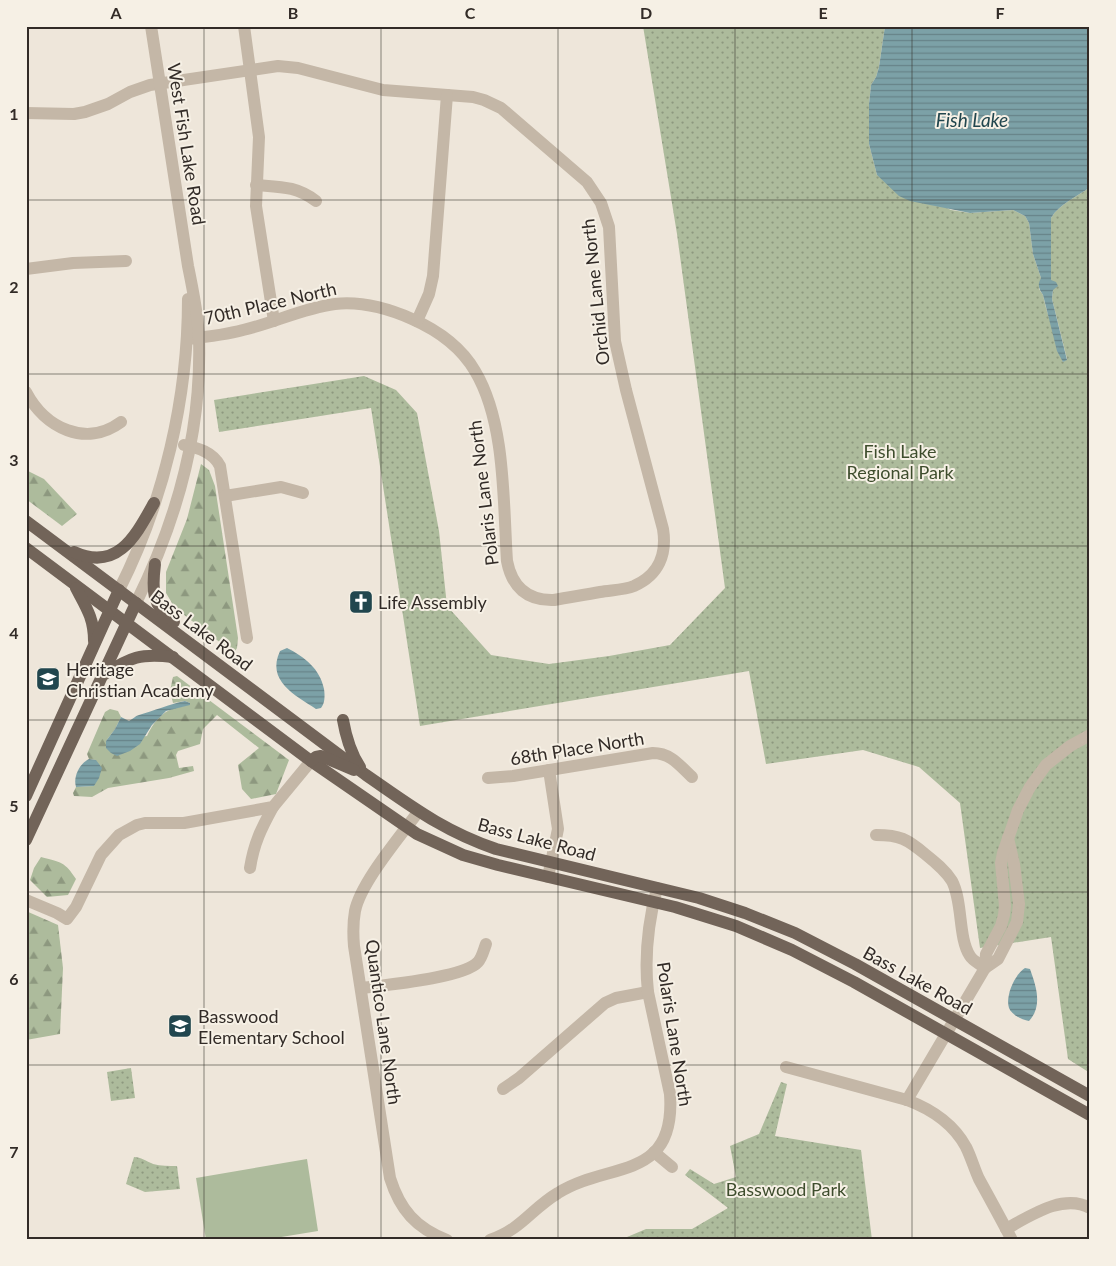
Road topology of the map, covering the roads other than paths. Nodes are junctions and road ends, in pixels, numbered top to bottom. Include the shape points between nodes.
1 (151, 26) edge
2 (244, 26) edge
3 (250, 69) junction
4 (160, 83) junction
5 (446, 95) junction
6 (26, 113) edge
7 (256, 185) junction
8 (316, 201) dead end
9 (126, 260) dead end
10 (26, 269) edge
11 (274, 321) junction
12 (417, 321) junction
13 (193, 338) junction
14 (26, 392) edge
15 (121, 422) dead end
16 (172, 442) junction
17 (190, 446) junction
18 (302, 493) dead end
19 (225, 496) junction
20 (154, 503) junction
21 (26, 521) edge
22 (59, 546) junction
23 (26, 548) edge
24 (155, 564) junction
25 (657, 567) joint
26 (74, 583) junction
27 (119, 590) junction
28 (136, 603) junction
29 (110, 610) junction
30 (128, 622) junction
31 (247, 638) dead end
32 (94, 644) junction
33 (174, 657) junction
34 (103, 675) junction
35 (273, 704) junction
36 (343, 720) dead end
37 (1090, 735) edge
38 (311, 761) junction
39 (549, 770) junction
40 (366, 775) junction
41 (692, 777) dead end
42 (488, 778) dead end
43 (26, 796) edge
44 (273, 807) junction
45 (418, 812) junction
46 (407, 827) junction
47 (876, 835) dead end
48 (26, 840) edge
49 (552, 863) junction
50 (250, 868) dead end
51 (548, 877) junction
52 (657, 888) junction
53 (26, 900) edge
54 (653, 902) junction
55 (486, 944) dead end
56 (985, 968) junction
57 (361, 988) junction
58 (648, 992) junction
59 (955, 1020) junction
60 (945, 1035) junction
61 (786, 1067) dead end
62 (503, 1088) dead end
63 (1090, 1096) edge
64 (907, 1100) junction
65 (1090, 1115) edge
66 (654, 1152) junction
67 (672, 1167) dead end
68 (1090, 1208) edge
69 (1009, 1234) edge
70 (429, 1236) edge
71 (447, 1240) edge
72 (490, 1240) edge

1 - 4 street, West Fish Lake Road
2 - 3 street
3 - 4 street, Orchid Lane North
3 - 5 street, Orchid Lane North via 288,66 383,90
3 - 7 street via 259,137
4 - 6 street, Orchid Lane North via 85,112
4 - 13 street, West Fish Lake Road via 188,266
5 - 12 street via 433,276
5 - 25 street, Orchid Lane North via 473,97 501,108 587,182 601,203 609,227 615,341 665,542
7 - 8 street via 296,189
7 - 11 street via 256,206
9 - 10 street
11 - 12 street, 70th Place North via 320,307 346,304 374,305
11 - 13 street, 70th Place North
12 - 25 street, Polaris Lane North via 440,334 461,353 475,370 485,393 497,438 507,561 520,589 542,600 607,591 634,586 644,581
13 - 16 street, West Fish Lake Road
13 - 17 street, West Fish Lake Road via 198,384
14 - 15 street via 36,407 69,432 91,435
16 - 17 street
16 - 20 street, West Fish Lake Road
17 - 19 street via 209,453 218,461
17 - 24 street, West Fish Lake Road via 174,514
18 - 19 street via 280,487
19 - 31 street
20 - 22 main road via 124,549 98,558 86,558
20 - 27 street, West Fish Lake Road
21 - 22 main road, Bass Lake Road
22 - 27 main road, Bass Lake Road
23 - 26 main road, Bass Lake Road
24 - 28 street, West Fish Lake Road
24 - 35 main road via 153,593 166,616 246,676
26 - 29 main road, Bass Lake Road
26 - 32 main road via 91,615
27 - 28 main road, Bass Lake Road
27 - 29 main road
28 - 30 main road
28 - 35 main road, Bass Lake Road
29 - 30 main road, Bass Lake Road
29 - 32 main road
30 - 33 main road, Bass Lake Road
30 - 34 main road
32 - 43 main road
33 - 34 main road via 138,656
33 - 38 main road, Bass Lake Road
34 - 48 main road
35 - 40 main road, Bass Lake Road
36 - 40 main road via 348,745
37 - 56 street via 1057,755 1037,776 1018,810 1001,863 1005,906 1002,926 986,954
38 - 40 main road via 321,756
38 - 44 street
38 - 46 main road, Bass Lake Road
39 - 41 street, 68th Place North via 661,753 673,759
39 - 42 street, 68th Place North
39 - 49 street via 558,829
40 - 45 main road, Bass Lake Road
44 - 50 street via 259,832
44 - 53 street via 184,823 145,823 124,832 101,856 67,919
45 - 46 street, Quantico Lane North
45 - 49 main road, Bass Lake Road via 478,842
46 - 51 main road, Bass Lake Road via 464,855
46 - 57 street, Quantico Lane North via 367,883 355,909 354,946
47 - 56 street via 909,840 944,871 958,897 967,949 973,960
49 - 51 street
49 - 52 main road, Bass Lake Road
51 - 54 main road, Bass Lake Road
52 - 54 street, Polaris Lane North
52 - 59 main road, Bass Lake Road via 723,906 795,933
54 - 58 street, Polaris Lane North via 646,948
54 - 60 main road, Bass Lake Road via 702,914 792,950
55 - 57 street via 478,962 463,971
56 - 59 street
57 - 70 street, Quantico Lane North via 390,1178 401,1205
58 - 62 street via 606,1003
58 - 66 street, Polaris Lane North via 671,1110 663,1140
59 - 60 street
59 - 63 main road, Bass Lake Road
60 - 64 street
60 - 65 main road, Bass Lake Road
61 - 64 street
64 - 69 street via 940,1117 954,1130 965,1145
66 - 67 street
66 - 72 street via 635,1166 558,1192 515,1229
68 - 69 street via 1074,1203 1060,1205 1033,1215
70 - 71 street, Quantico Lane North

